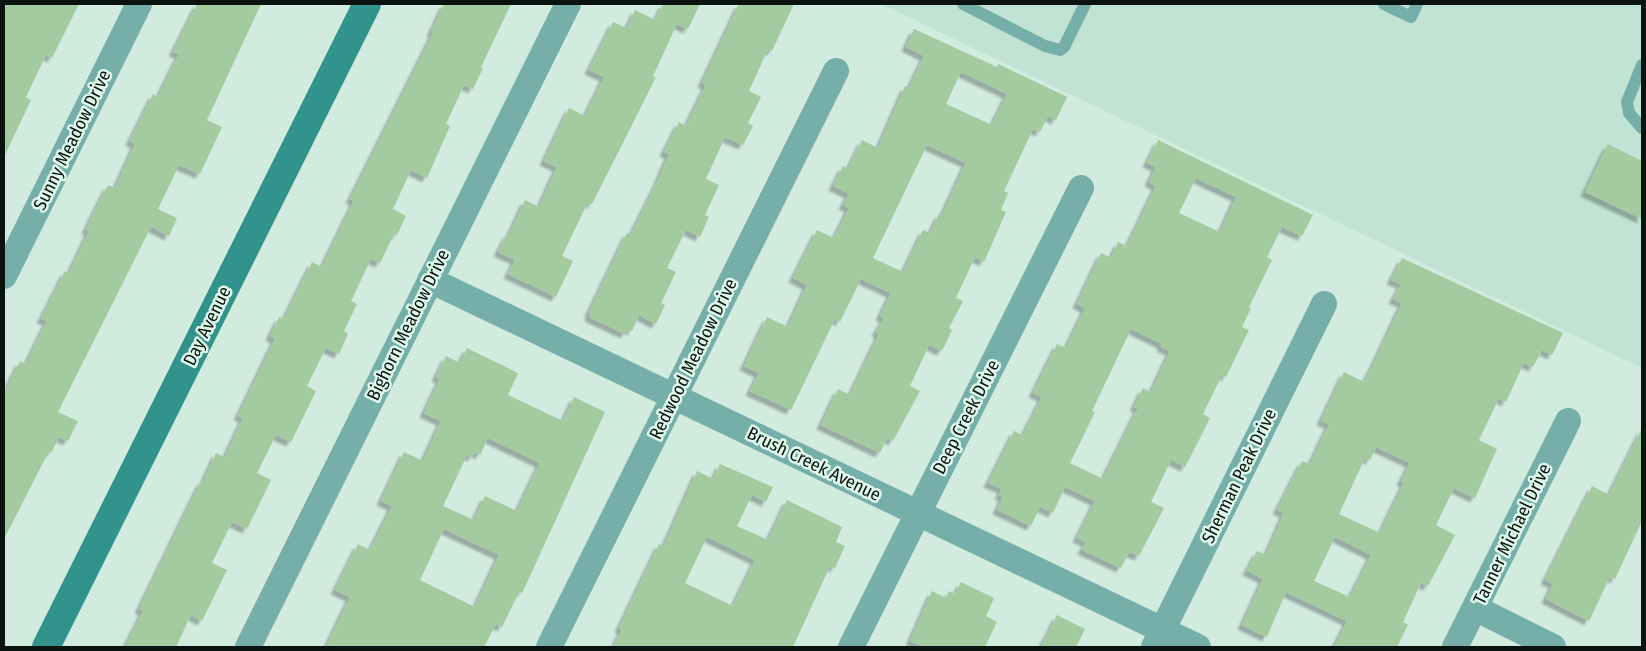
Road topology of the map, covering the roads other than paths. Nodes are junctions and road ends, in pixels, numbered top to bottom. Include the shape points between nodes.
1 (139, 4) edge
2 (367, 4) edge
3 (568, 4) edge
4 (963, 4) edge
5 (1085, 4) edge
6 (1384, 4) edge
7 (1417, 4) edge
8 (1642, 65) edge
9 (836, 71) dead end
10 (1642, 128) edge
11 (1081, 188) dead end
12 (4, 276) edge
13 (430, 280) junction
14 (1324, 304) dead end
15 (674, 397) junction
16 (1568, 421) dead end
17 (918, 514) junction
18 (1475, 608) junction
19 (1158, 639) edge
20 (46, 647) edge
21 (248, 647) edge
22 (549, 647) edge
23 (852, 647) edge
24 (1198, 647) edge
25 (1455, 647) edge
26 (1553, 647) edge

1 - 12 street, Sunny Meadow Drive
2 - 20 street, Day Avenue
3 - 13 street, Bighorn Meadow Drive
4 - 5 lane via 1045,46 1060,50
6 - 7 lane via 1411,16
8 - 10 lane via 1627,102 1629,113
9 - 15 street, Redwood Meadow Drive
11 - 17 street, Deep Creek Drive
13 - 15 street, Brush Creek Avenue
13 - 21 street, Bighorn Meadow Drive
14 - 19 street, Sherman Peak Drive
15 - 17 street, Brush Creek Avenue
15 - 22 street, Redwood Meadow Drive
16 - 18 street, Tanner Michael Drive
17 - 19 street, Brush Creek Avenue
17 - 23 street, Deep Creek Drive
18 - 25 street, Tanner Michael Drive
18 - 26 street
19 - 24 street, Brush Creek Avenue

